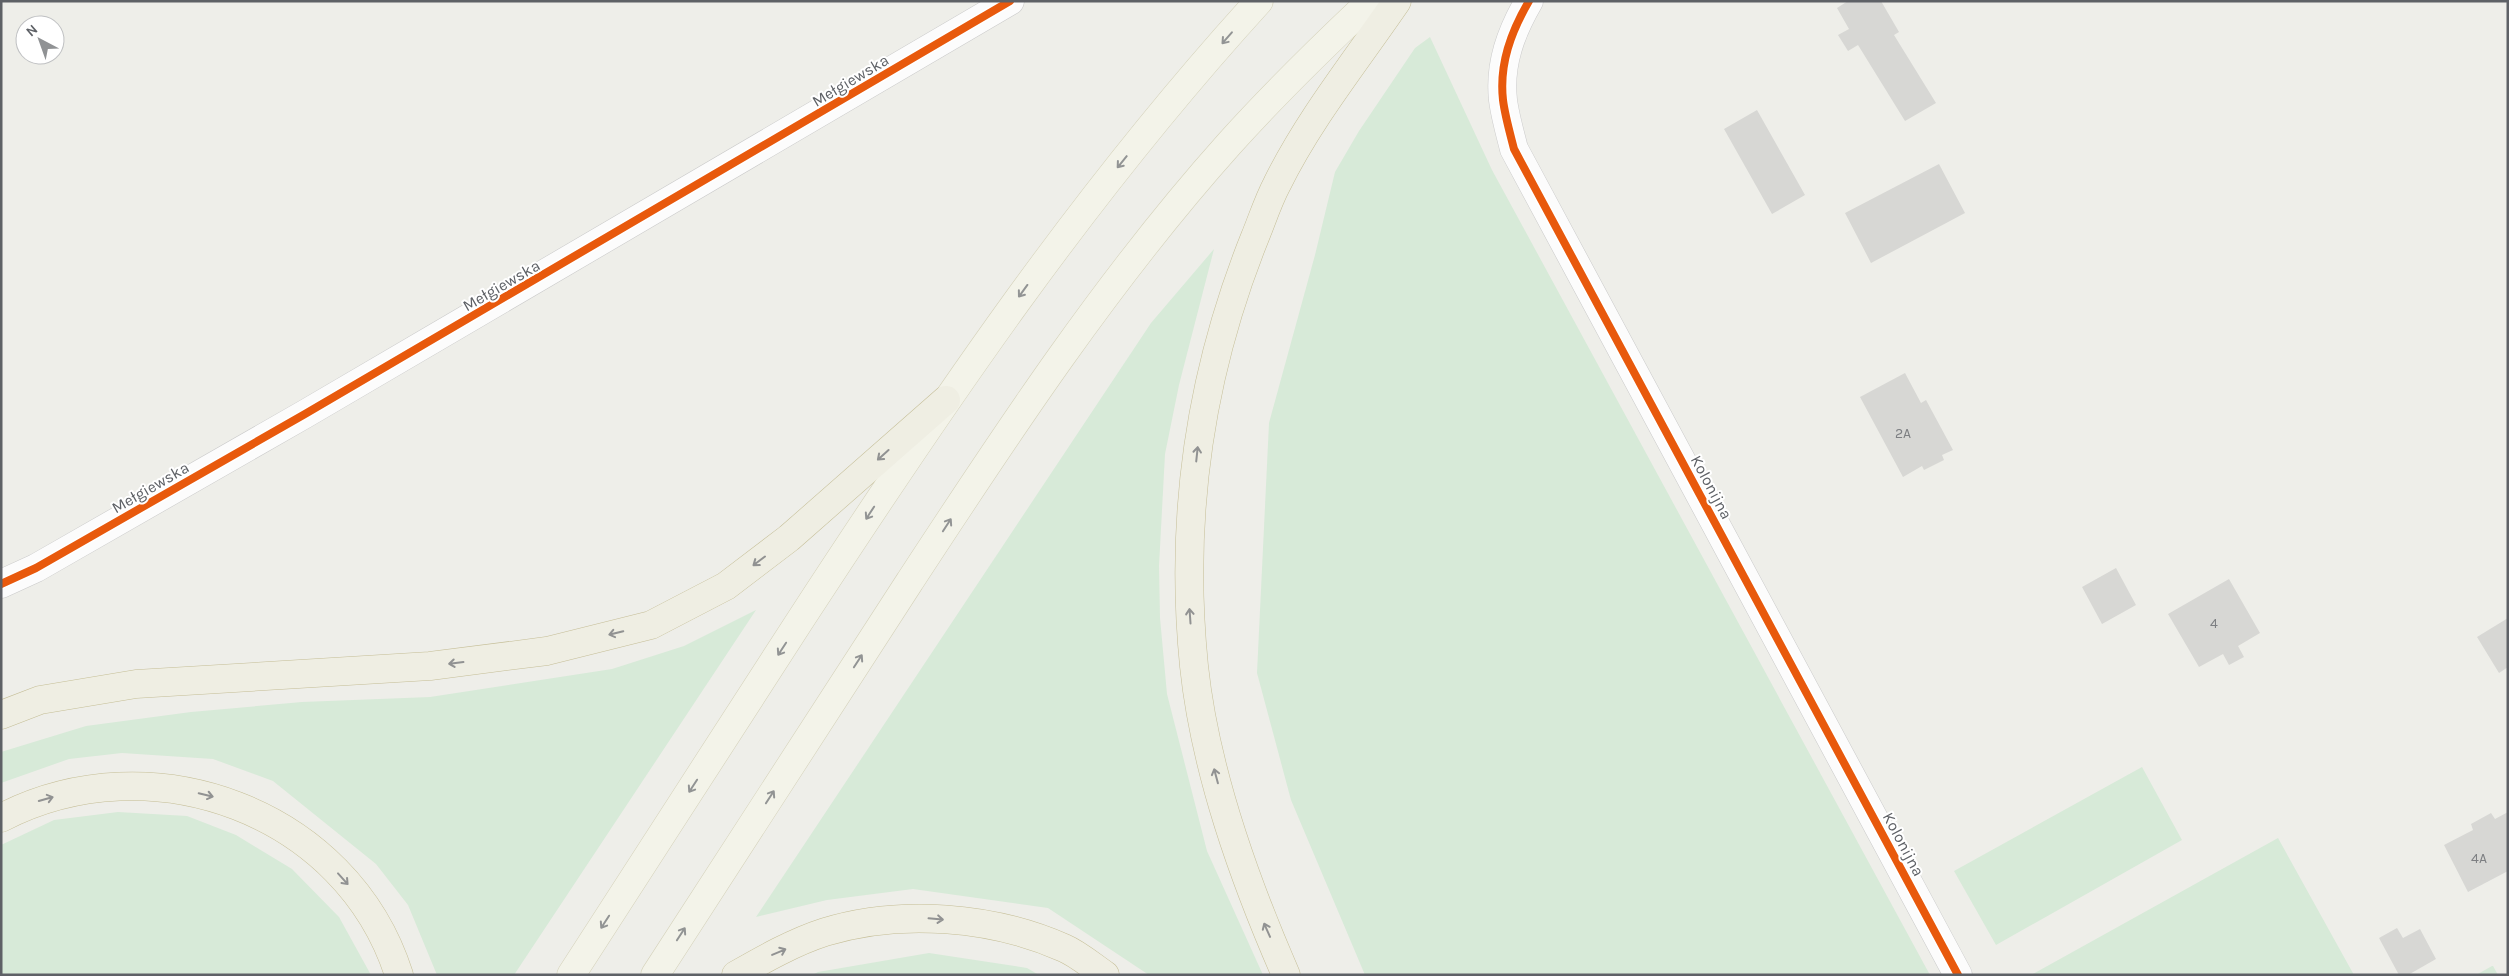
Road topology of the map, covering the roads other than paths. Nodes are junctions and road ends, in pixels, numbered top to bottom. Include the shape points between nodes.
1 (1010, 1) edge
2 (1259, 1) edge
3 (1371, 1) edge
4 (1397, 1) edge
5 (1529, 1) edge
6 (946, 400) junction
7 (1, 584) edge
8 (1, 715) edge
9 (1, 818) edge
10 (399, 975) edge
11 (571, 975) edge
12 (655, 975) edge
13 (736, 975) edge
14 (1105, 975) edge
15 (1286, 975) edge
16 (1958, 975) edge

1 - 7 street, Mełgiewska via 305,414 36,568
2 -> 6 main road via 1191,78 1081,213
12 -> 3 main road via 952,516 1073,342 1141,251 1227,146
15 -> 4 highway via 1261,916 1228,821 1194,668 1189,580 1190,515 1198,442 1212,365 1234,291 1277,184 1314,120
5 - 16 street, Kolonijna via 1513,29 1504,67 1503,100 1514,149
6 -> 8 highway via 789,538 726,586 651,624 547,651 430,666 136,684 40,700
6 -> 11 main road
9 -> 10 highway via 66,794 126,786 187,791 240,805 287,830 343,878 379,929 393,954
13 -> 14 highway via 825,932 878,921 920,917 1009,930 1065,948

